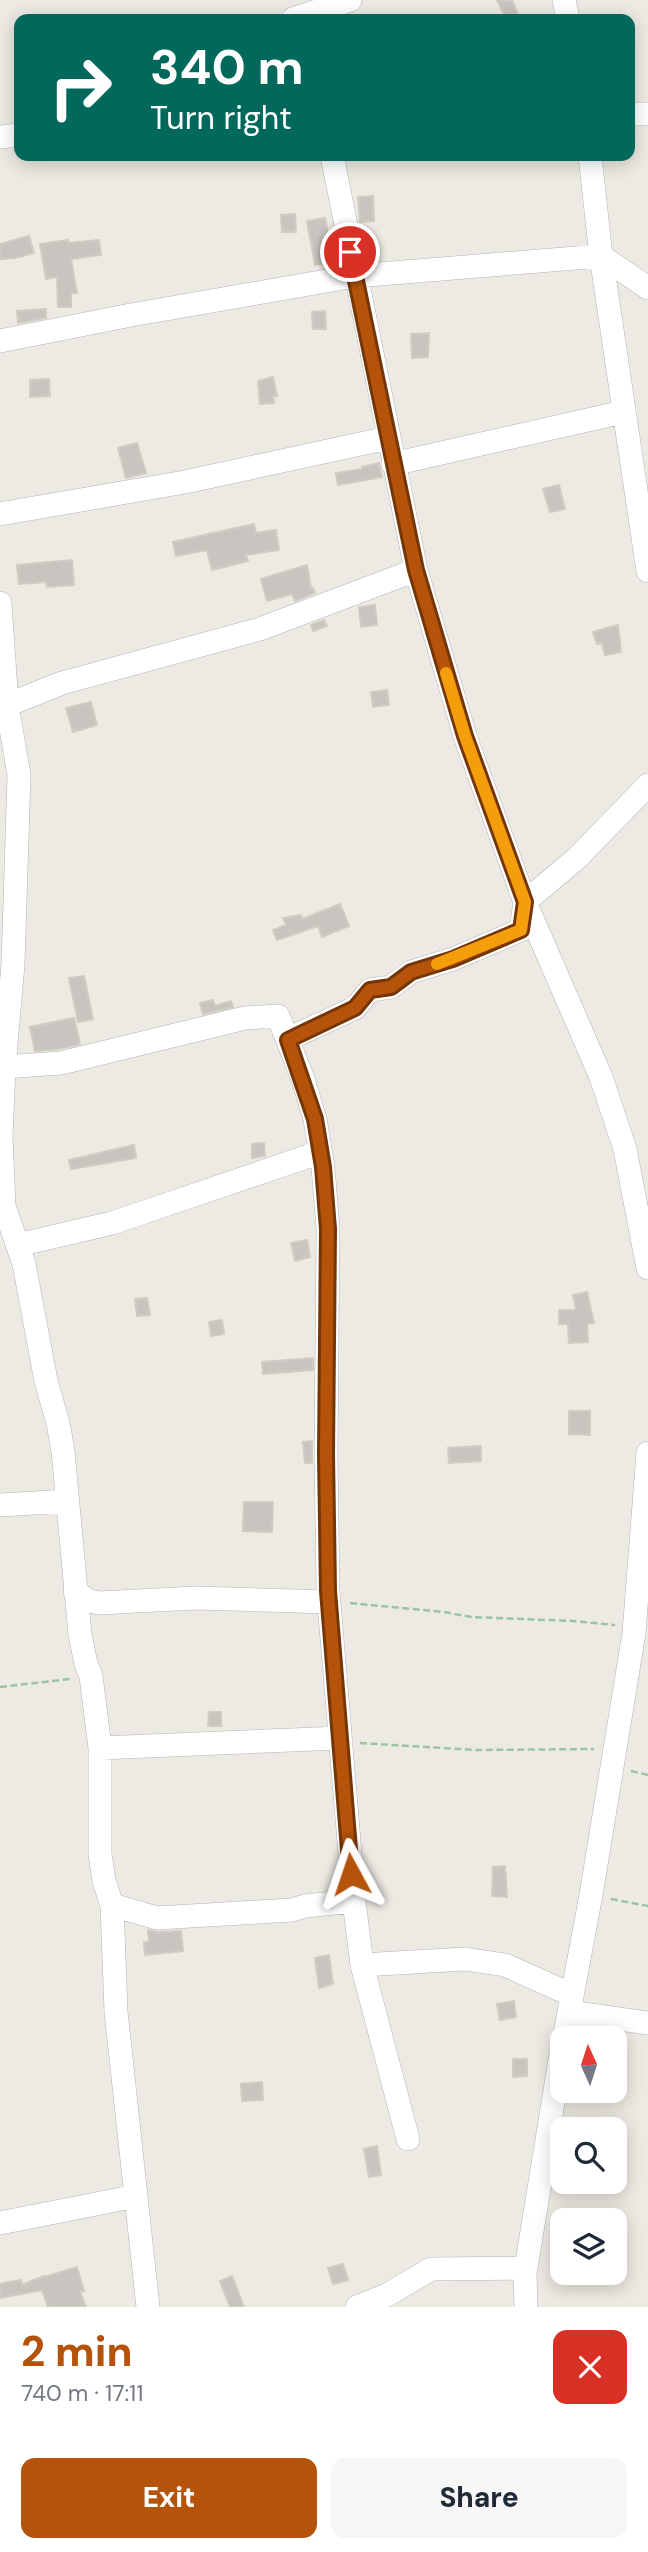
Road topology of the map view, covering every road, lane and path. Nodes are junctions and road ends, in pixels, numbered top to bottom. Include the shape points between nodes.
1 (350, 0) edge
2 (298, 14) edge
3 (333, 161) edge
4 (591, 161) edge
5 (601, 256) junction
6 (355, 275) junction
7 (648, 288) edge
8 (0, 341) edge
9 (623, 412) junction
10 (388, 438) junction
11 (393, 464) junction
12 (0, 514) edge
13 (416, 570) junction
14 (648, 571) edge
15 (0, 603) edge
16 (4, 705) edge
17 (648, 785) edge
18 (525, 902) junction
19 (6, 964) edge
20 (288, 1040) junction
21 (4, 1067) junction
22 (1, 1137) edge
23 (320, 1152) junction
24 (18, 1245) junction
25 (648, 1268) edge
26 (648, 1453) edge
27 (68, 1501) junction
28 (0, 1505) edge
29 (75, 1591) junction
30 (329, 1602) junction
31 (639, 1632) edge
32 (91, 1676) junction
33 (0, 1687) edge
34 (340, 1738) junction
35 (100, 1748) junction
36 (613, 1751) junction
37 (591, 1895) junction
38 (354, 1901) junction
39 (113, 1905) junction
40 (648, 1906) edge
41 (362, 1965) junction
42 (570, 2004) junction
43 (648, 2023) edge
44 (566, 2026) edge
45 (553, 2104) edge
46 (408, 2139) dead end
47 (136, 2196) junction
48 (0, 2223) edge
49 (526, 2268) junction
50 (388, 2301) edge
51 (148, 2307) edge
52 (358, 2307) edge
53 (526, 2307) edge

1 - 2 street
3 - 6 street
4 - 5 street
5 - 6 street
5 - 7 street
5 - 9 street
6 - 8 street
6 - 10 street
9 - 11 street
9 - 14 street
10 - 11 street
10 - 12 street via 185,482
11 - 13 street
13 - 16 street via 260,629 62,683
13 - 18 street via 465,736
15 - 16 street
16 - 19 street via 19,775
17 - 18 street via 577,858
18 - 20 street via 521,930 411,972 391,987 370,990 355,1008
18 - 25 street via 601,1077 625,1149
19 - 21 street
20 - 21 street via 278,1016 262,1016 61,1063
20 - 23 street via 315,1119
21 - 22 street
22 - 24 street via 4,1206
23 - 24 street via 112,1223
23 - 30 street via 328,1229
24 - 27 street via 58,1423
26 - 31 street
27 - 28 street
27 - 29 street
29 - 30 street via 99,1603 195,1598
29 - 32 street
30 - 31 path via 471,1617 573,1621
30 - 34 street
31 - 36 street
32 - 33 path
32 - 35 street
34 - 35 street
34 - 36 path via 477,1750
34 - 38 street
35 - 39 street via 100,1854
36 - 37 street
37 - 40 path
37 - 42 street
38 - 39 street via 292,1910 157,1918
38 - 41 street
39 - 47 street via 116,2012
41 - 42 street via 466,1959 505,1965
41 - 46 street
42 - 43 street
42 - 44 street
45 - 49 street
47 - 48 street
47 - 51 street
49 - 50 street via 431,2269
49 - 53 street
50 - 52 street

